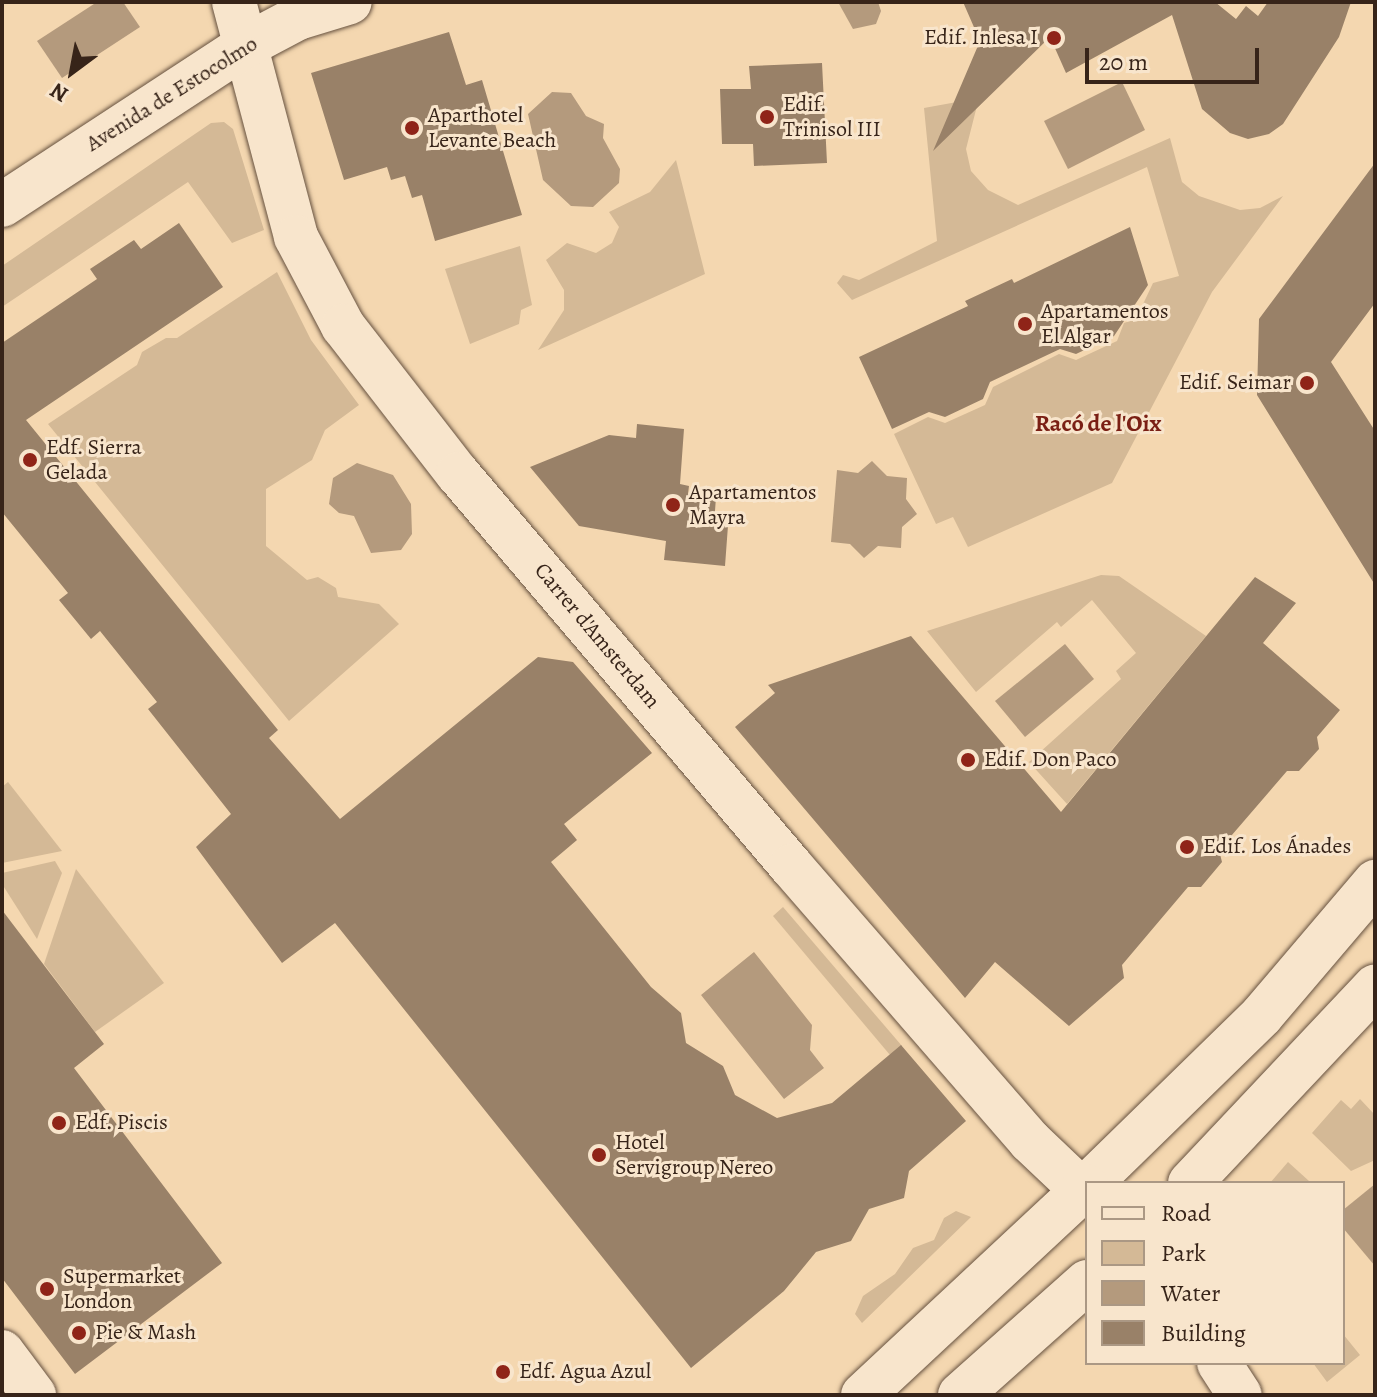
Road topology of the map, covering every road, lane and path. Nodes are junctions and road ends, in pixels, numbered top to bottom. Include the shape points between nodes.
1 (234, 2) edge
2 (350, 2) edge
3 (243, 47) junction
4 (2, 205) edge
5 (1375, 882) edge
6 (1375, 987) edge
7 (1093, 1181) edge
8 (1192, 1181) edge
9 (1085, 1187) edge
10 (1085, 1189) edge
11 (1085, 1284) edge
12 (2, 1352) edge
13 (1220, 1365) edge
14 (34, 1395) edge
15 (863, 1395) edge
16 (960, 1395) edge
17 (1240, 1395) edge

1 - 3 street, Carrer d'Amsterdam
2 - 3 street, Avenida de Estocolmo via 298,18
3 - 4 street, Avenida de Estocolmo
3 - 9 street, Carrer d'Amsterdam via 296,237 343,326 458,474 781,854 1030,1141
5 - 7 street via 1262,1015
6 - 8 street
10 - 15 street
11 - 16 street
12 - 14 street
13 - 17 street

